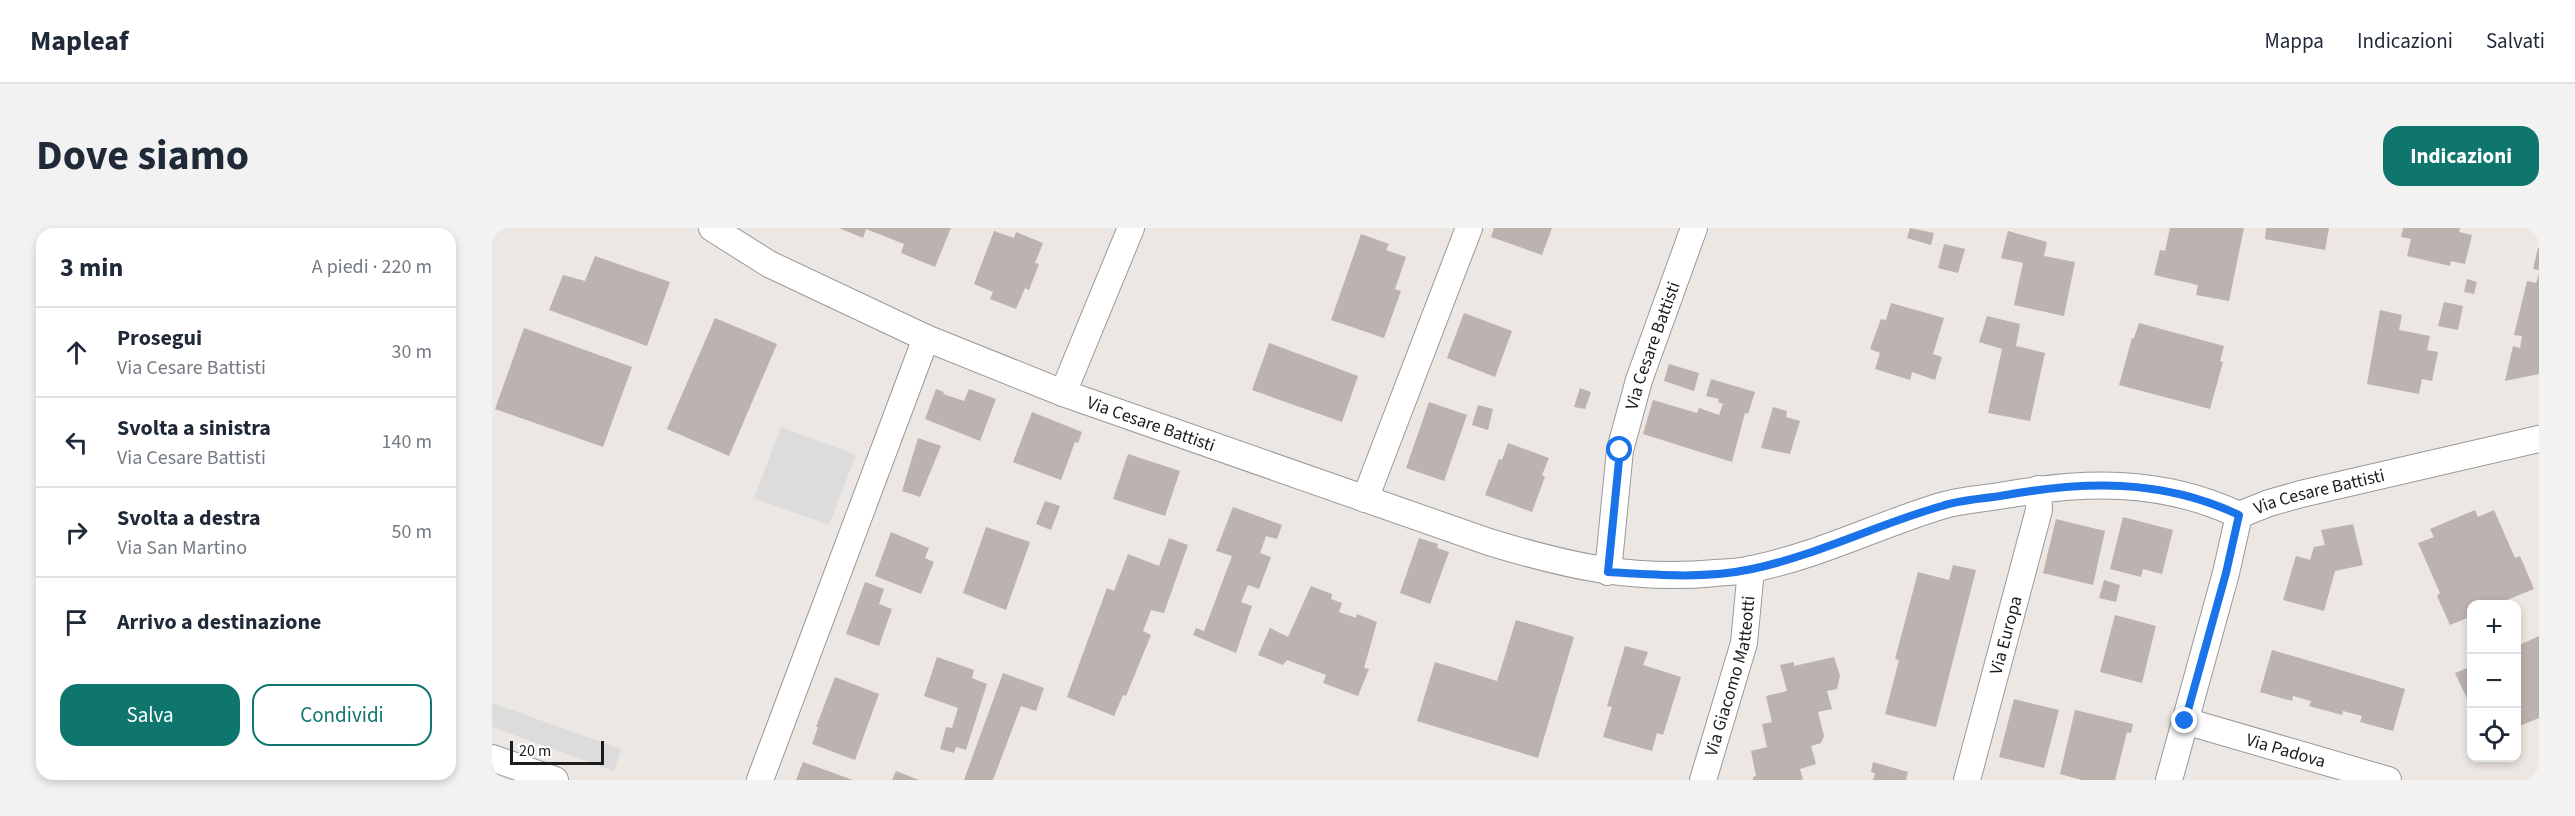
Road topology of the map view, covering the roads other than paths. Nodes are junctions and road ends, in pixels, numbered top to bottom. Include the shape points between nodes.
1 (712, 228) edge
2 (1131, 228) edge
3 (1469, 228) edge
4 (1694, 228) edge
5 (926, 338) junction
6 (1064, 393) junction
7 (2539, 439) edge
8 (2038, 489) junction
9 (1365, 499) junction
10 (2239, 515) junction
11 (1751, 569) junction
12 (1608, 572) junction
13 (2185, 721) junction
14 (492, 758) edge
15 (555, 780) edge
16 (760, 780) edge
17 (1703, 780) edge
18 (1967, 780) edge
19 (2169, 780) edge
20 (2388, 780) edge

1 - 5 street, Via Cesare Battisti via 769,264
2 - 6 street
3 - 9 street
4 - 12 street, Via Cesare Battisti via 1639,380 1620,450
5 - 6 street, Via Cesare Battisti
5 - 16 street
6 - 9 street, Via Cesare Battisti
7 - 10 street, Via Cesare Battisti via 2301,494
8 - 10 street, Via Cesare Battisti via 2097,484 2159,489 2210,502
8 - 11 street, Via Cesare Battisti via 1943,505
8 - 18 street, Via Europa via 2039,510
9 - 12 street, Via Cesare Battisti via 1549,561
10 - 13 street
11 - 12 street, Via Cesare Battisti via 1674,577
11 - 17 street, Via Giacomo Matteotti via 1744,644
13 - 19 street
13 - 20 street, Via Padova
14 - 15 street

